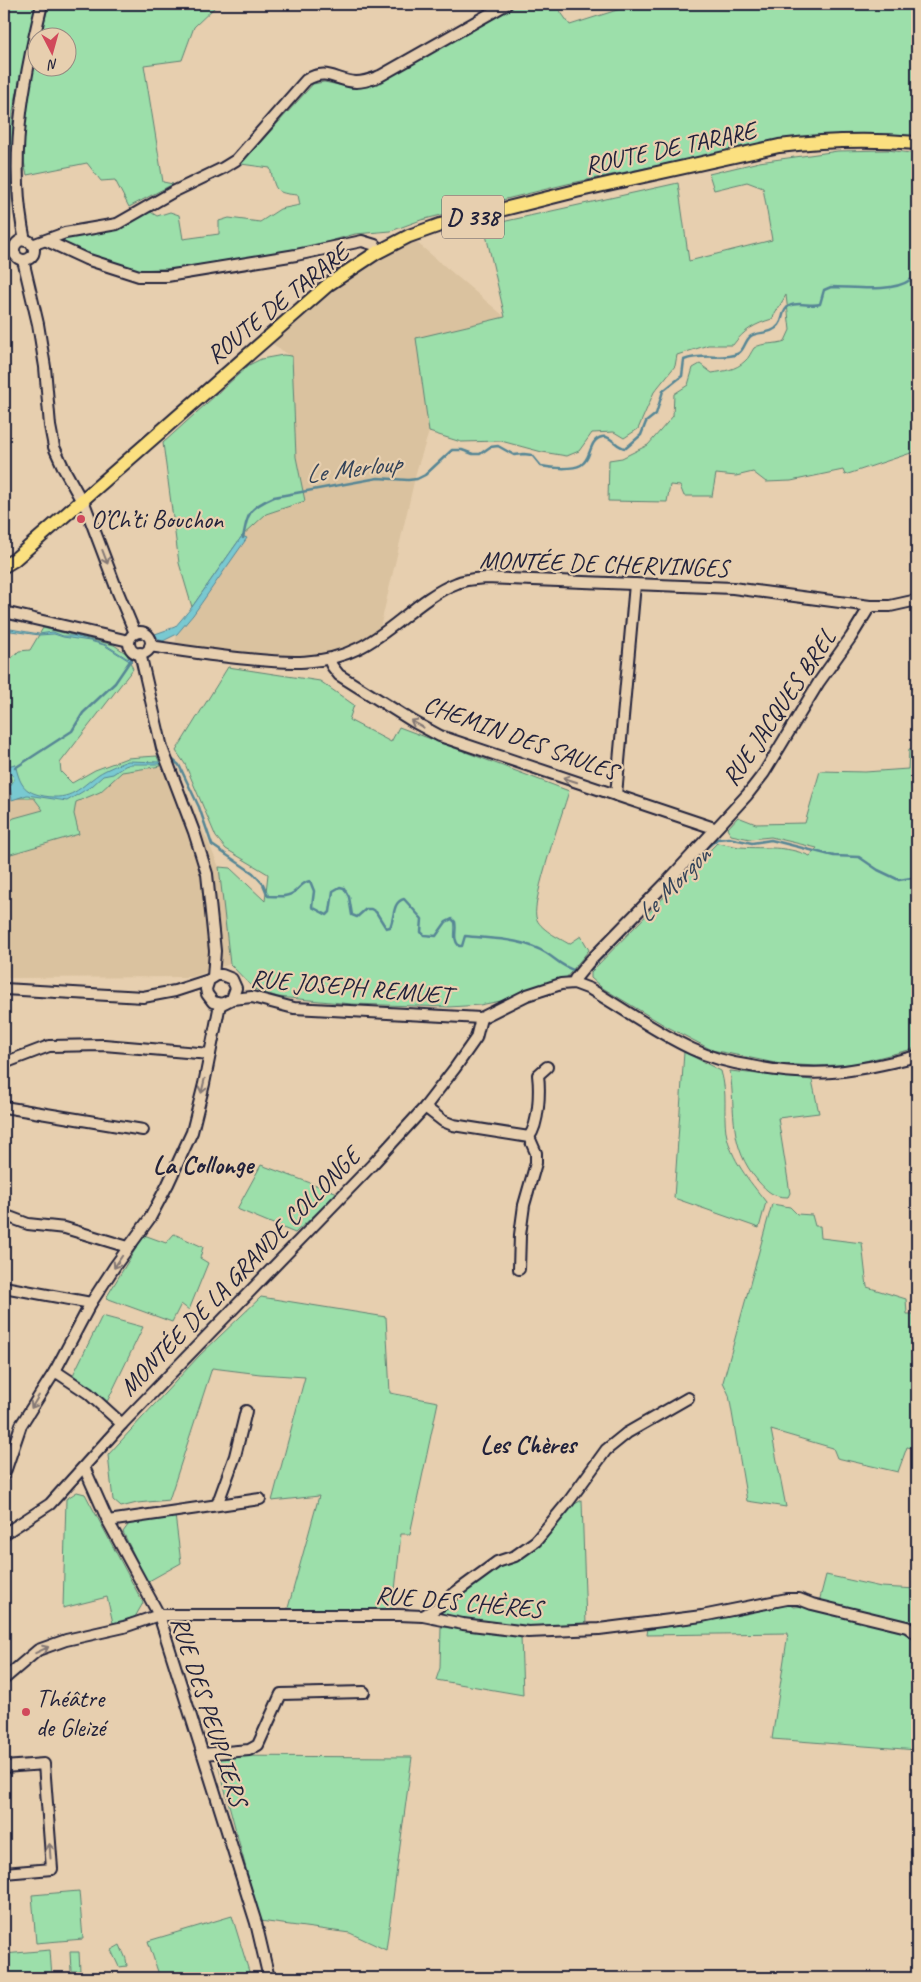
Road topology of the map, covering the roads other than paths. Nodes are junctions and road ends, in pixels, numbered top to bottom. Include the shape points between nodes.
1 (42, 4) edge
2 (507, 4) edge
3 (917, 143) edge
4 (47, 241) junction
5 (28, 243) junction
6 (9, 252) edge
7 (379, 252) junction
8 (23, 260) junction
9 (83, 500) junction
10 (9, 563) edge
11 (4, 574) edge
12 (635, 584) junction
13 (917, 600) edge
14 (870, 606) junction
15 (9, 613) edge
16 (132, 637) junction
17 (150, 646) junction
18 (140, 653) junction
19 (330, 660) junction
20 (616, 795) junction
21 (714, 828) junction
22 (215, 951) junction
23 (211, 979) junction
24 (234, 982) junction
25 (574, 983) junction
26 (4, 989) edge
27 (175, 991) junction
28 (252, 997) junction
29 (209, 998) junction
30 (232, 999) junction
31 (220, 1004) junction
32 (482, 1018) junction
33 (210, 1054) junction
34 (917, 1056) edge
35 (4, 1064) edge
36 (547, 1067) dead end
37 (4, 1107) edge
38 (425, 1107) junction
39 (143, 1130) dead end
40 (529, 1137) junction
41 (4, 1215) edge
42 (128, 1247) junction
43 (518, 1269) dead end
44 (4, 1287) edge
45 (91, 1304) junction
46 (55, 1371) junction
47 (688, 1398) dead end
48 (246, 1411) dead end
49 (122, 1424) junction
50 (84, 1467) junction
51 (4, 1475) edge
52 (260, 1499) dead end
53 (217, 1505) junction
54 (108, 1521) junction
55 (4, 1534) edge
56 (159, 1615) junction
57 (423, 1616) junction
58 (917, 1634) edge
59 (4, 1679) edge
60 (364, 1692) dead end
61 (203, 1754) junction
62 (4, 1767) edge
63 (4, 1873) edge
64 (269, 1978) edge

1 - 5 street via 18,123 16,171
2 - 4 street via 380,76 355,82 332,75 314,75 306,80 236,160 224,168 117,224 65,233
3 - 7 main road, ROUTE DE TARARE / D 338 via 846,140 771,148 440,225
4 - 5 street
4 - 7 street via 86,260 139,276 167,276 362,241 375,245
5 - 6 street via 17,244
5 - 8 street via 33,254 28,260
6 - 8 street
7 - 9 main road, ROUTE DE TARARE / D 338 via 329,284
8 - 9 street via 46,367 54,446
9 - 10 main road, ROUTE DE TARARE / D 338
9 -> 16 street
10 - 11 main road, ROUTE DE TARARE / D 338
12 - 14 street, MONTÉE DE CHERVINGES via 733,588
12 - 19 street, MONTÉE DE CHERVINGES via 486,578 458,582 431,597 361,647
12 - 20 street
13 - 14 street, MONTÉE DE CHERVINGES via 890,606
14 - 21 street, RUE JACQUES BREL via 764,773
15 - 16 street
16 - 17 street via 140,632 146,634
16 - 18 street via 132,650
17 - 18 street
17 - 19 street, MONTÉE DE CHERVINGES via 282,662
18 - 22 street via 162,748 207,874
20 -> 19 street, CHEMIN DES SAULES via 440,736 339,675
20 - 21 street, CHEMIN DES SAULES
21 - 25 street, RUE JACQUES BREL via 588,963
22 - 23 street
22 - 24 street
23 - 24 street via 222,975
23 - 27 street
23 - 29 street via 206,989
24 - 28 street
24 - 30 street via 236,992
25 - 32 street, RUE JOSEPH REMUET via 526,995
25 - 34 street via 590,989 693,1050 725,1061 784,1072 820,1074 870,1068
26 - 27 street via 143,997
27 - 29 street
28 - 30 street, RUE JOSEPH REMUET
28 - 32 street, RUE JOSEPH REMUET via 294,1008
29 - 31 street
30 - 31 street
31 - 33 street
32 - 38 street, MONTÉE DE LA GRANDE COLLONGE via 476,1038
33 - 35 street via 104,1045 49,1046
33 -> 42 street via 192,1132 150,1218
36 - 40 street via 538,1075 534,1130
37 - 39 street
38 - 40 street via 453,1125
38 - 49 street, MONTÉE DE LA GRANDE COLLONGE
40 - 43 street via 536,1153 536,1163 524,1206
41 - 42 street via 28,1224 65,1228
42 -> 45 street
44 - 45 street
45 - 46 street
46 - 49 street via 88,1393
46 -> 51 street via 21,1425
47 - 57 street via 628,1433 606,1450 536,1541 515,1556 497,1562
48 - 53 street via 235,1456
49 - 50 street, MONTÉE DE LA GRANDE COLLONGE
50 - 54 street, RUE DES PEUPLIERS
50 - 55 street, MONTÉE DE LA GRANDE COLLONGE via 50,1504
52 - 53 street
53 - 54 street
54 - 56 street, RUE DES PEUPLIERS
56 - 57 street, RUE DES CHÈRES
59 -> 56 street, RUE DES CHÈRES via 38,1650
56 - 61 street, RUE DES PEUPLIERS
57 - 58 street, RUE DES CHÈRES via 528,1632 599,1629 799,1599 907,1627
60 - 61 street via 281,1694 258,1745 249,1750
61 - 64 street, RUE DES PEUPLIERS via 256,1923
63 -> 62 street via 52,1869 44,1764

